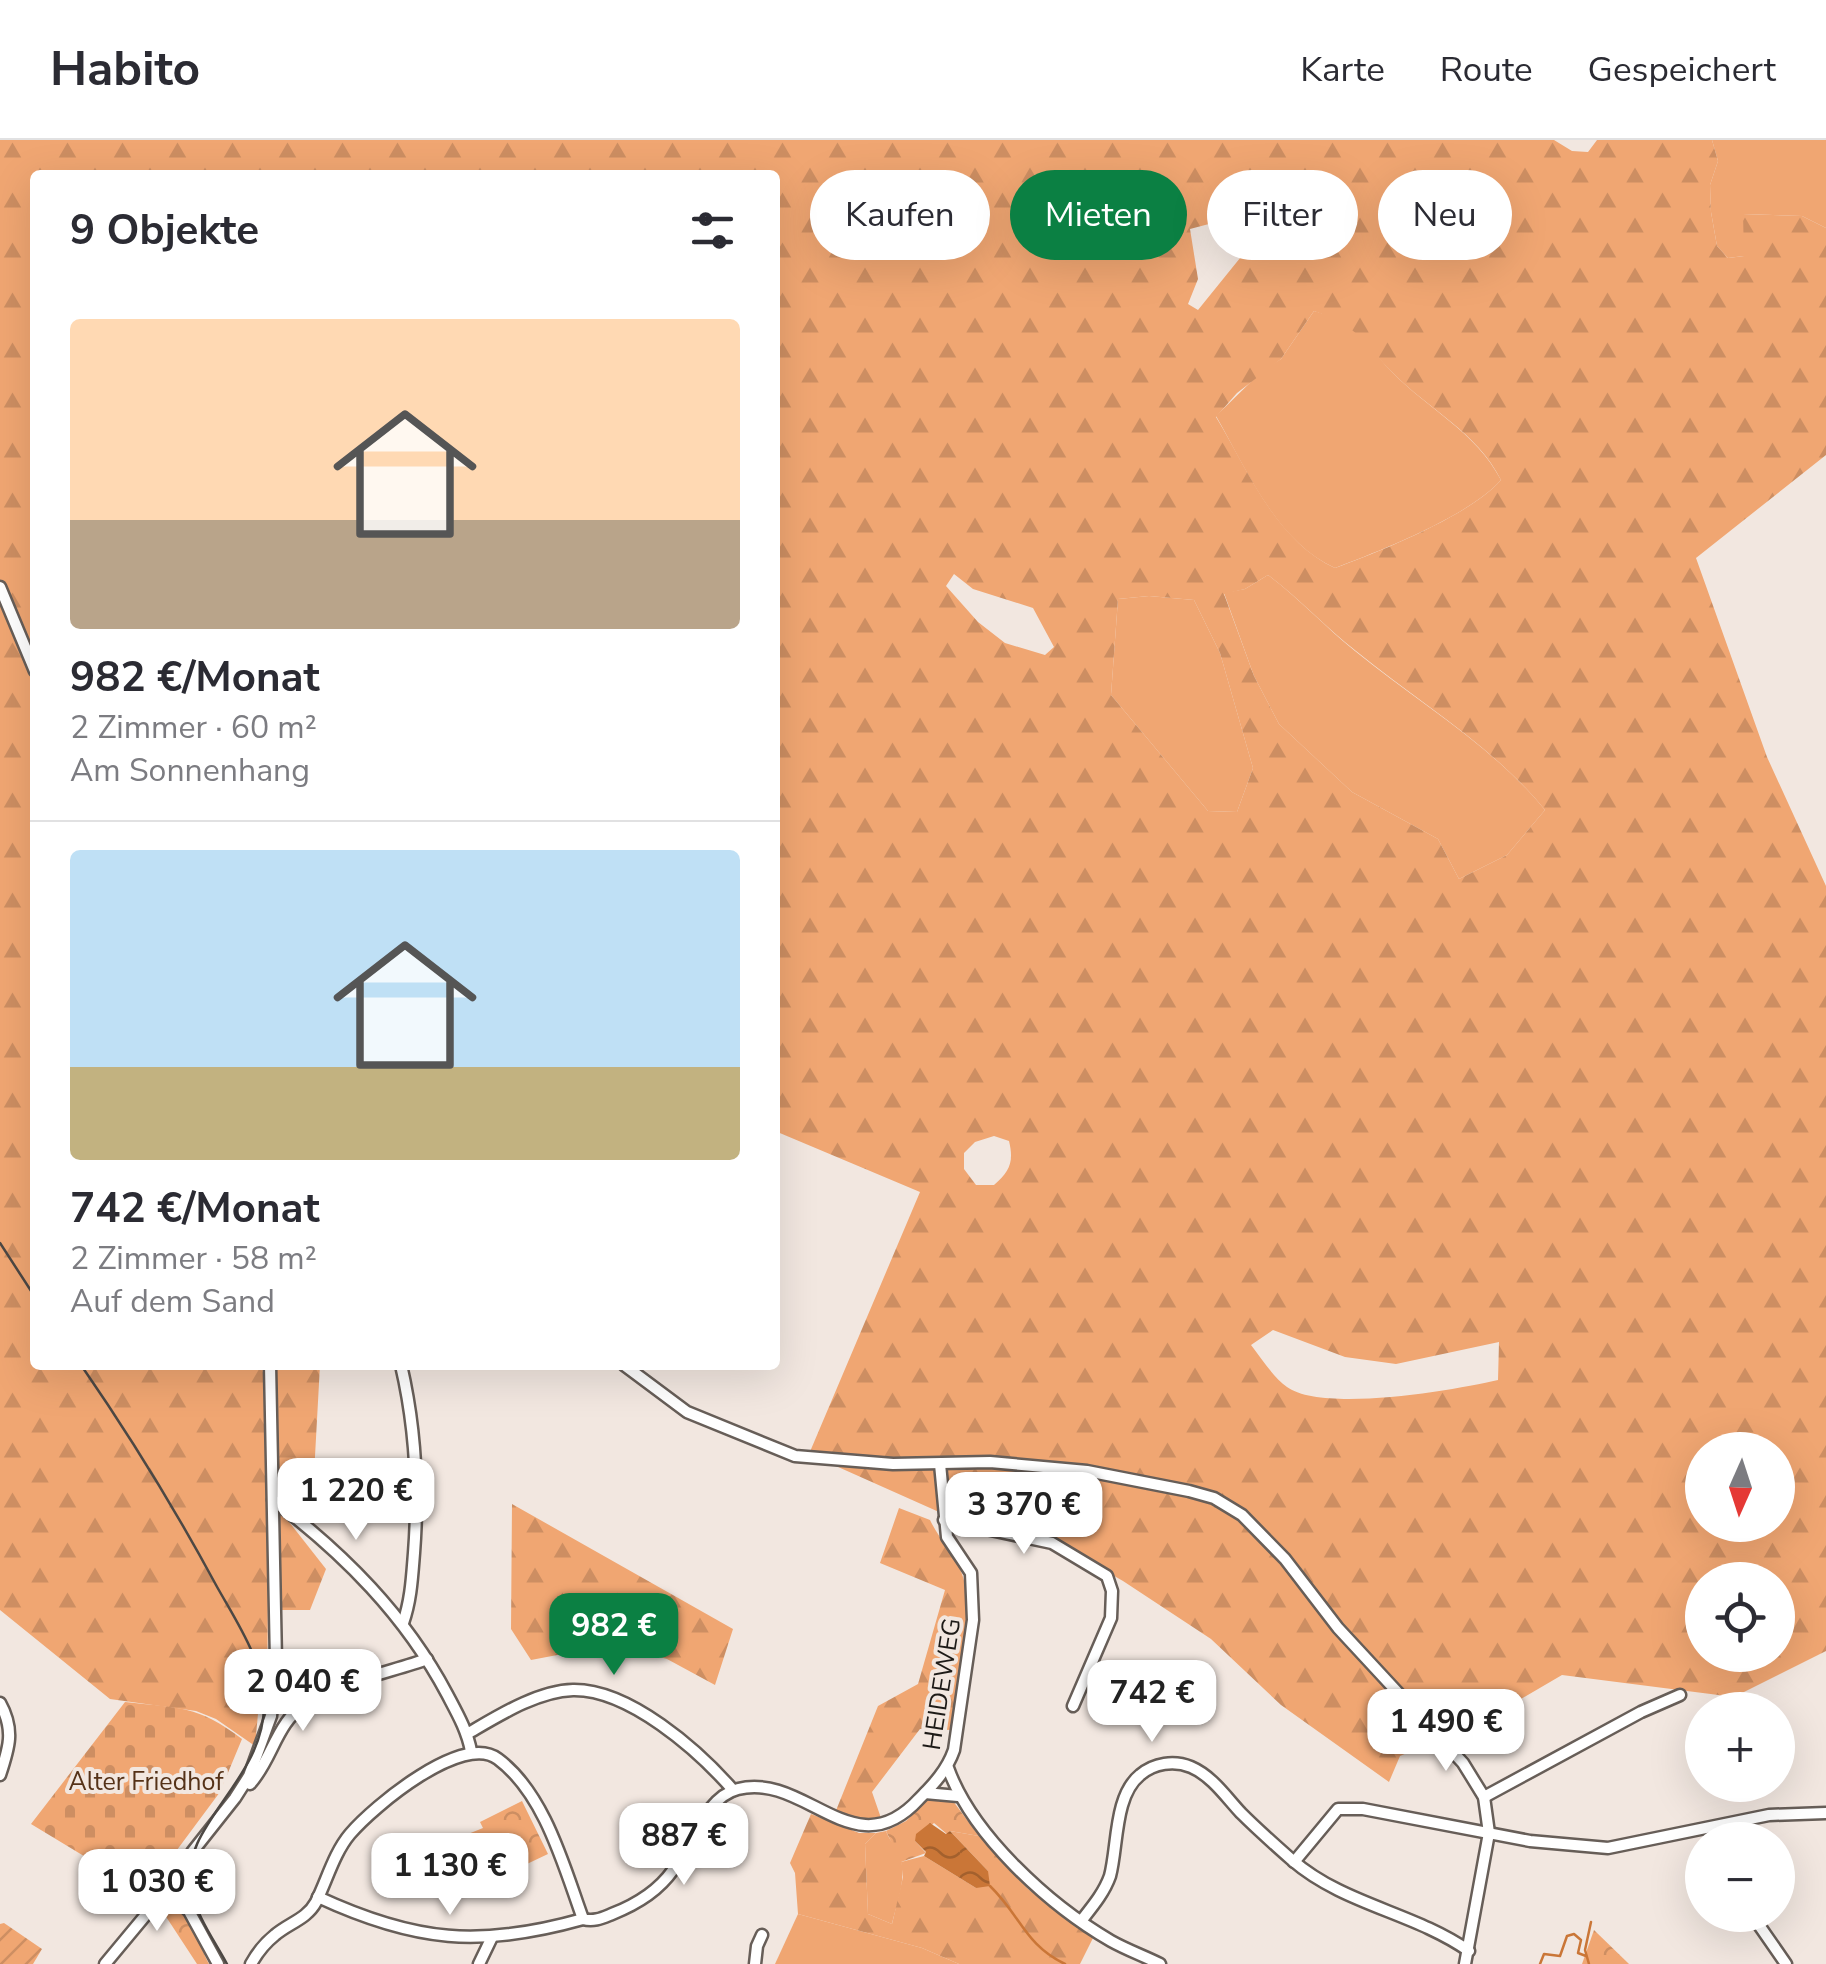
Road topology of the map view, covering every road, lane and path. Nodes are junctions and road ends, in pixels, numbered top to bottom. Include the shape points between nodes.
1 (0, 587) edge
2 (30, 659) edge
3 (270, 1370) edge
4 (402, 1370) edge
5 (631, 1370) edge
6 (940, 1464) junction
7 (273, 1500) junction
8 (944, 1520) junction
9 (402, 1623) junction
10 (426, 1659) junction
11 (1680, 1696) dead end
12 (0, 1703) edge
13 (1074, 1706) dead end
14 (468, 1734) junction
15 (471, 1751) junction
16 (948, 1768) junction
17 (0, 1775) edge
18 (733, 1790) junction
19 (925, 1793) junction
20 (958, 1796) junction
21 (1484, 1797) junction
22 (235, 1798) junction
23 (1826, 1813) edge
24 (1733, 1822) edge
25 (1685, 1832) edge
26 (1489, 1833) junction
27 (1294, 1862) junction
28 (176, 1878) junction
29 (318, 1897) junction
30 (587, 1920) junction
31 (1081, 1921) junction
32 (1764, 1932) edge
33 (762, 1934) dead end
34 (492, 1937) junction
35 (1469, 1951) junction
36 (105, 1964) edge
37 (218, 1964) edge
38 (250, 1964) edge
39 (479, 1964) edge
40 (754, 1964) edge
41 (1160, 1964) edge
42 (1465, 1964) edge
43 (1786, 1964) edge

1 - 2 street
3 - 7 street
4 - 9 street via 414,1425 418,1498
5 - 6 street via 687,1412 788,1454
6 - 8 street, HEIDEWEG
6 - 21 street via 1088,1470 1214,1498 1242,1515 1463,1763
7 - 9 street via 330,1546
7 - 22 street via 275,1696 258,1754
8 - 13 street via 1052,1543 1107,1576 1111,1618
8 - 16 street, HEIDEWEG via 946,1537 971,1574 973,1620
9 - 10 street
10 - 14 street
10 - 22 street via 335,1689 290,1718 268,1760
11 - 21 street
12 - 17 street via 12,1738
14 - 15 street
14 - 18 street via 534,1699 593,1692 664,1727
15 - 29 street via 396,1794 348,1836
15 - 30 street via 498,1758 529,1794
16 - 19 street
16 - 20 street, HEIDEWEG
18 - 19 street via 771,1787 859,1826 904,1814
18 - 30 street via 714,1804 656,1888 623,1910
19 - 20 street
20 - 31 street, HEIDEWEG via 998,1847
21 - 26 street
22 - 28 street
23 - 24 street
25 - 26 street via 1608,1848
26 - 27 street via 1338,1808
26 - 35 street
27 - 31 street via 1206,1776 1177,1763 1156,1765 1133,1781 1125,1797 1109,1878
27 - 35 street via 1340,1893 1417,1921
28 - 36 street
28 - 37 street via 171,1894 190,1911
29 - 34 street via 407,1930
29 - 38 street
30 - 34 street
31 - 41 street, HEIDEWEG
32 - 43 street
33 - 40 street
34 - 39 street
35 - 42 street

